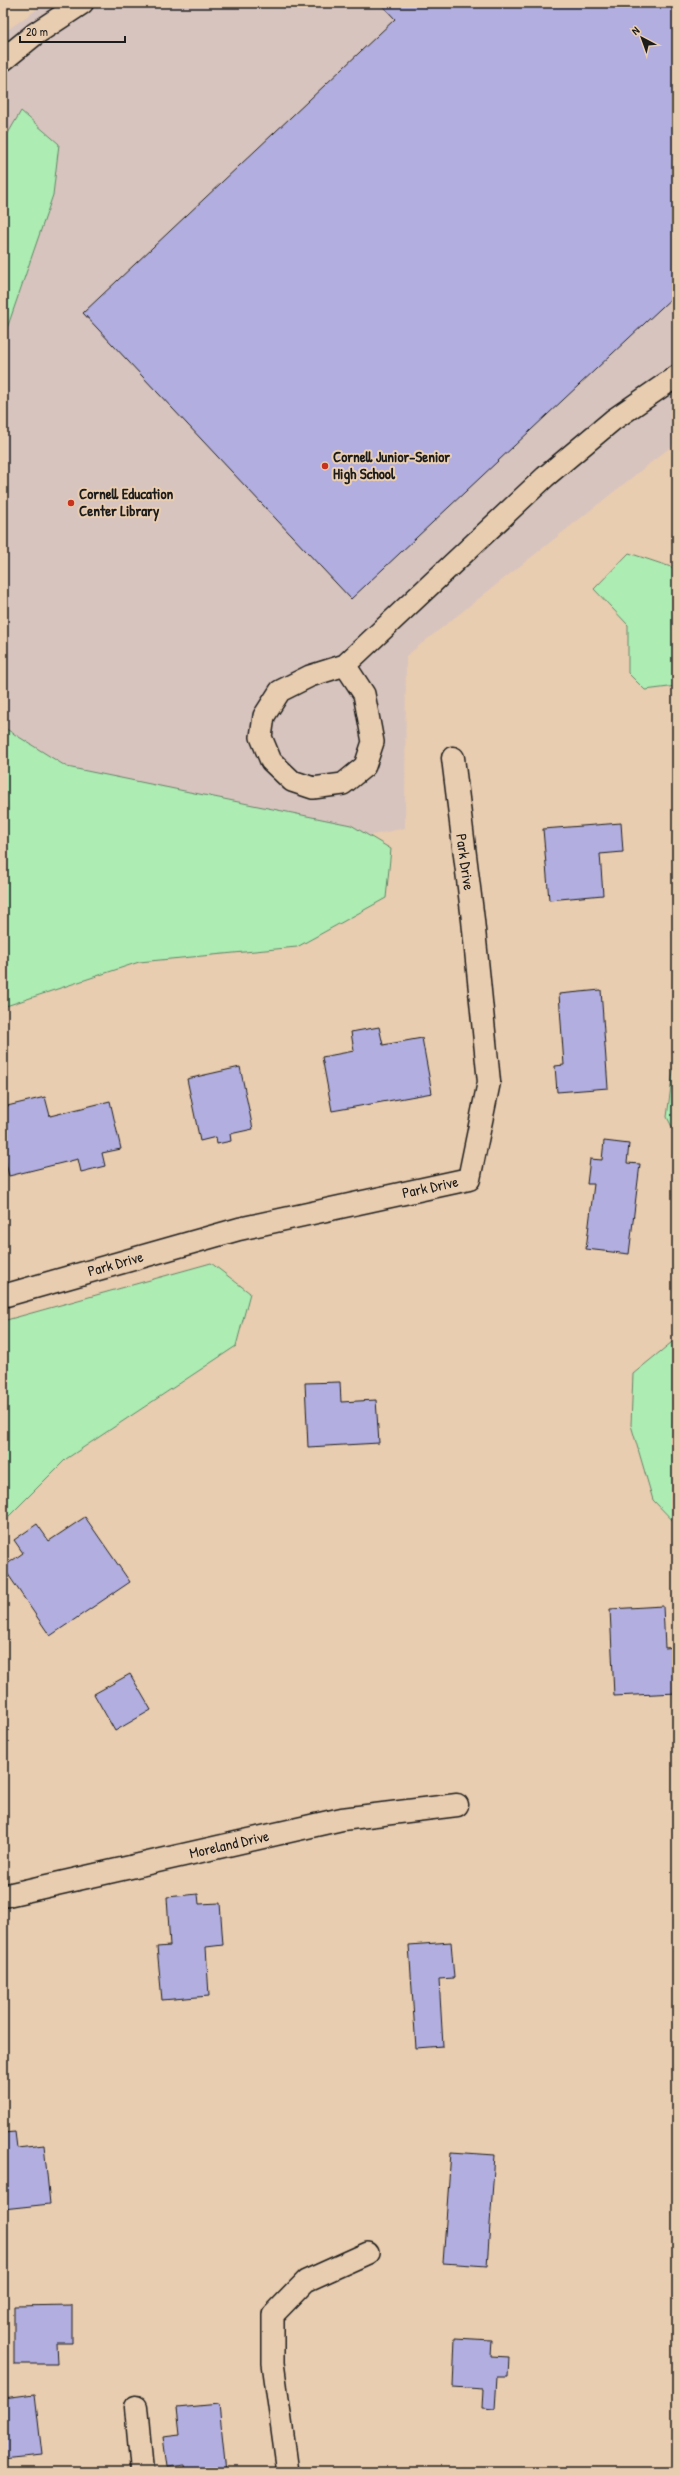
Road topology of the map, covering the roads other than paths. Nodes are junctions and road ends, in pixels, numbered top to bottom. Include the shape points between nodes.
1 (82, 3) edge
2 (3, 60) edge
3 (677, 376) edge
4 (344, 664) junction
5 (453, 758) dead end
6 (3, 1296) edge
7 (457, 1805) dead end
8 (3, 1896) edge
9 (368, 2253) dead end
10 (136, 2407) dead end
11 (142, 2472) edge
12 (288, 2472) edge

1 - 2 street via 35,34
3 - 4 lane via 613,420 545,477
4 - 4 lane via 310,676 280,691 264,716 261,737 271,762 292,781 313,788 343,784 366,766 373,742 366,702 364,694
5 - 6 street, Park Drive via 474,927 489,1082 469,1179 239,1229
7 - 8 street, Moreland Drive via 342,1819
9 - 12 lane via 306,2281 273,2315 273,2363
10 - 11 street

